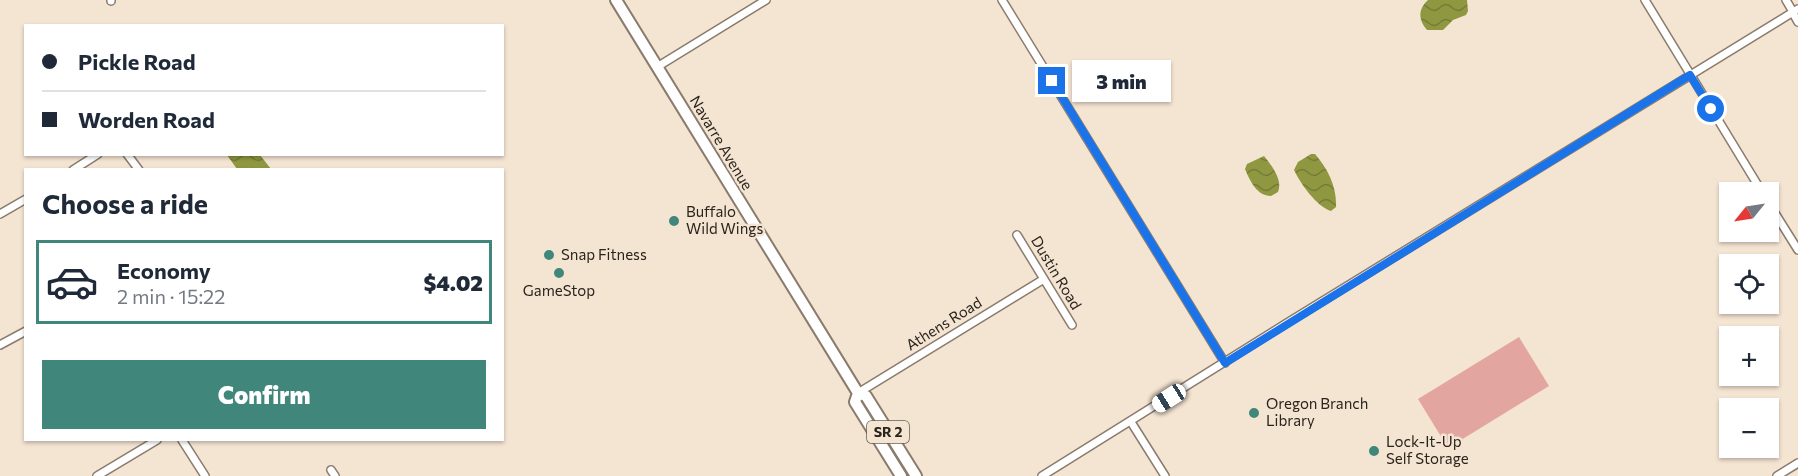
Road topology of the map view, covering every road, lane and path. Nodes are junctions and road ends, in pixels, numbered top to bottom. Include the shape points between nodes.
1 (616, 0) edge
2 (766, 0) edge
3 (1002, 0) edge
4 (1645, 0) edge
5 (1785, 0) edge
6 (1795, 11) edge
7 (1798, 22) edge
8 (657, 67) junction
9 (1690, 75) junction
10 (95, 156) edge
11 (76, 168) edge
12 (1756, 182) edge
13 (24, 200) edge
14 (0, 214) edge
15 (1779, 220) edge
16 (1017, 235) dead end
17 (1798, 250) edge
18 (1044, 279) junction
19 (1072, 325) dead end
20 (24, 332) edge
21 (0, 345) edge
22 (1225, 363) junction
23 (858, 393) junction
24 (861, 412) junction
25 (1131, 422) junction
26 (888, 432) junction
27 (155, 441) edge
28 (183, 441) edge
29 (1798, 463) edge
30 (97, 476) edge
31 (205, 476) edge
32 (901, 476) edge
33 (916, 476) edge
34 (1042, 476) edge
35 (1165, 476) edge
36 (1777, 476) edge

1 - 8 highway, Navarre Avenue / SR 2
2 - 8 street
3 - 22 street
4 - 9 street
5 - 6 street
6 - 7 street
6 - 9 street
8 - 23 highway, Navarre Avenue / SR 2
9 - 12 street
9 - 22 street
10 - 11 street
13 - 14 street
15 - 17 street
16 - 18 street, Dustin Road
18 - 19 street, Dustin Road
18 - 23 street, Athens Road
20 - 21 street
22 - 25 street
23 - 24 highway, Navarre Avenue / SR 2 via 855,402
23 - 26 highway, Navarre Avenue / SR 2 via 866,396
24 - 26 highway via 867,410
24 - 32 highway, Navarre Avenue / SR 2
25 - 34 street
25 - 35 street
26 - 33 highway, Navarre Avenue / SR 2
27 - 30 street
28 - 31 street
29 - 36 street

